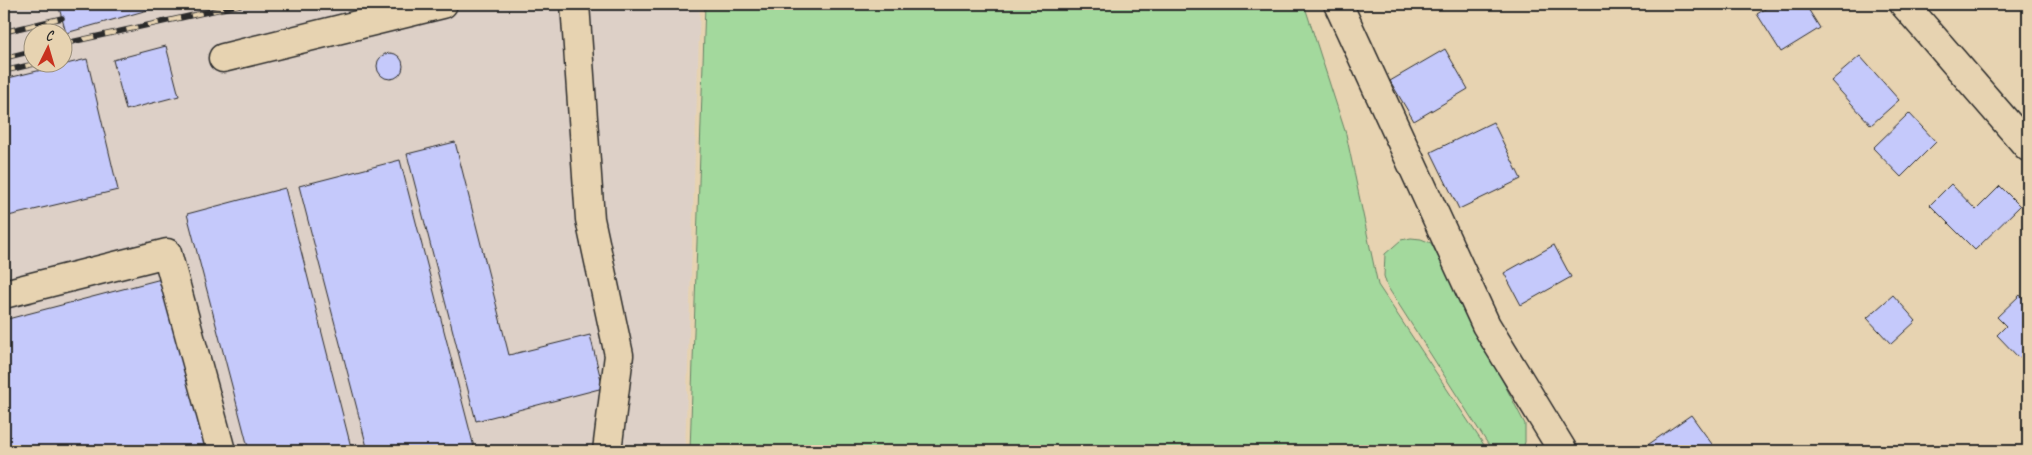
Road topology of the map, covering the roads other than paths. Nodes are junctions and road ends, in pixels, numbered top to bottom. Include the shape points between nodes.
1 (443, 4) edge
2 (576, 4) edge
3 (1338, 4) edge
4 (1904, 4) edge
5 (222, 58) dead end
6 (2028, 147) edge
7 (4, 294) edge
8 (221, 451) edge
9 (608, 451) edge
10 (1563, 451) edge

1 - 5 street
2 - 9 street via 590,219 619,355
3 - 10 street via 1486,325
4 - 6 street
7 - 8 street via 167,253

